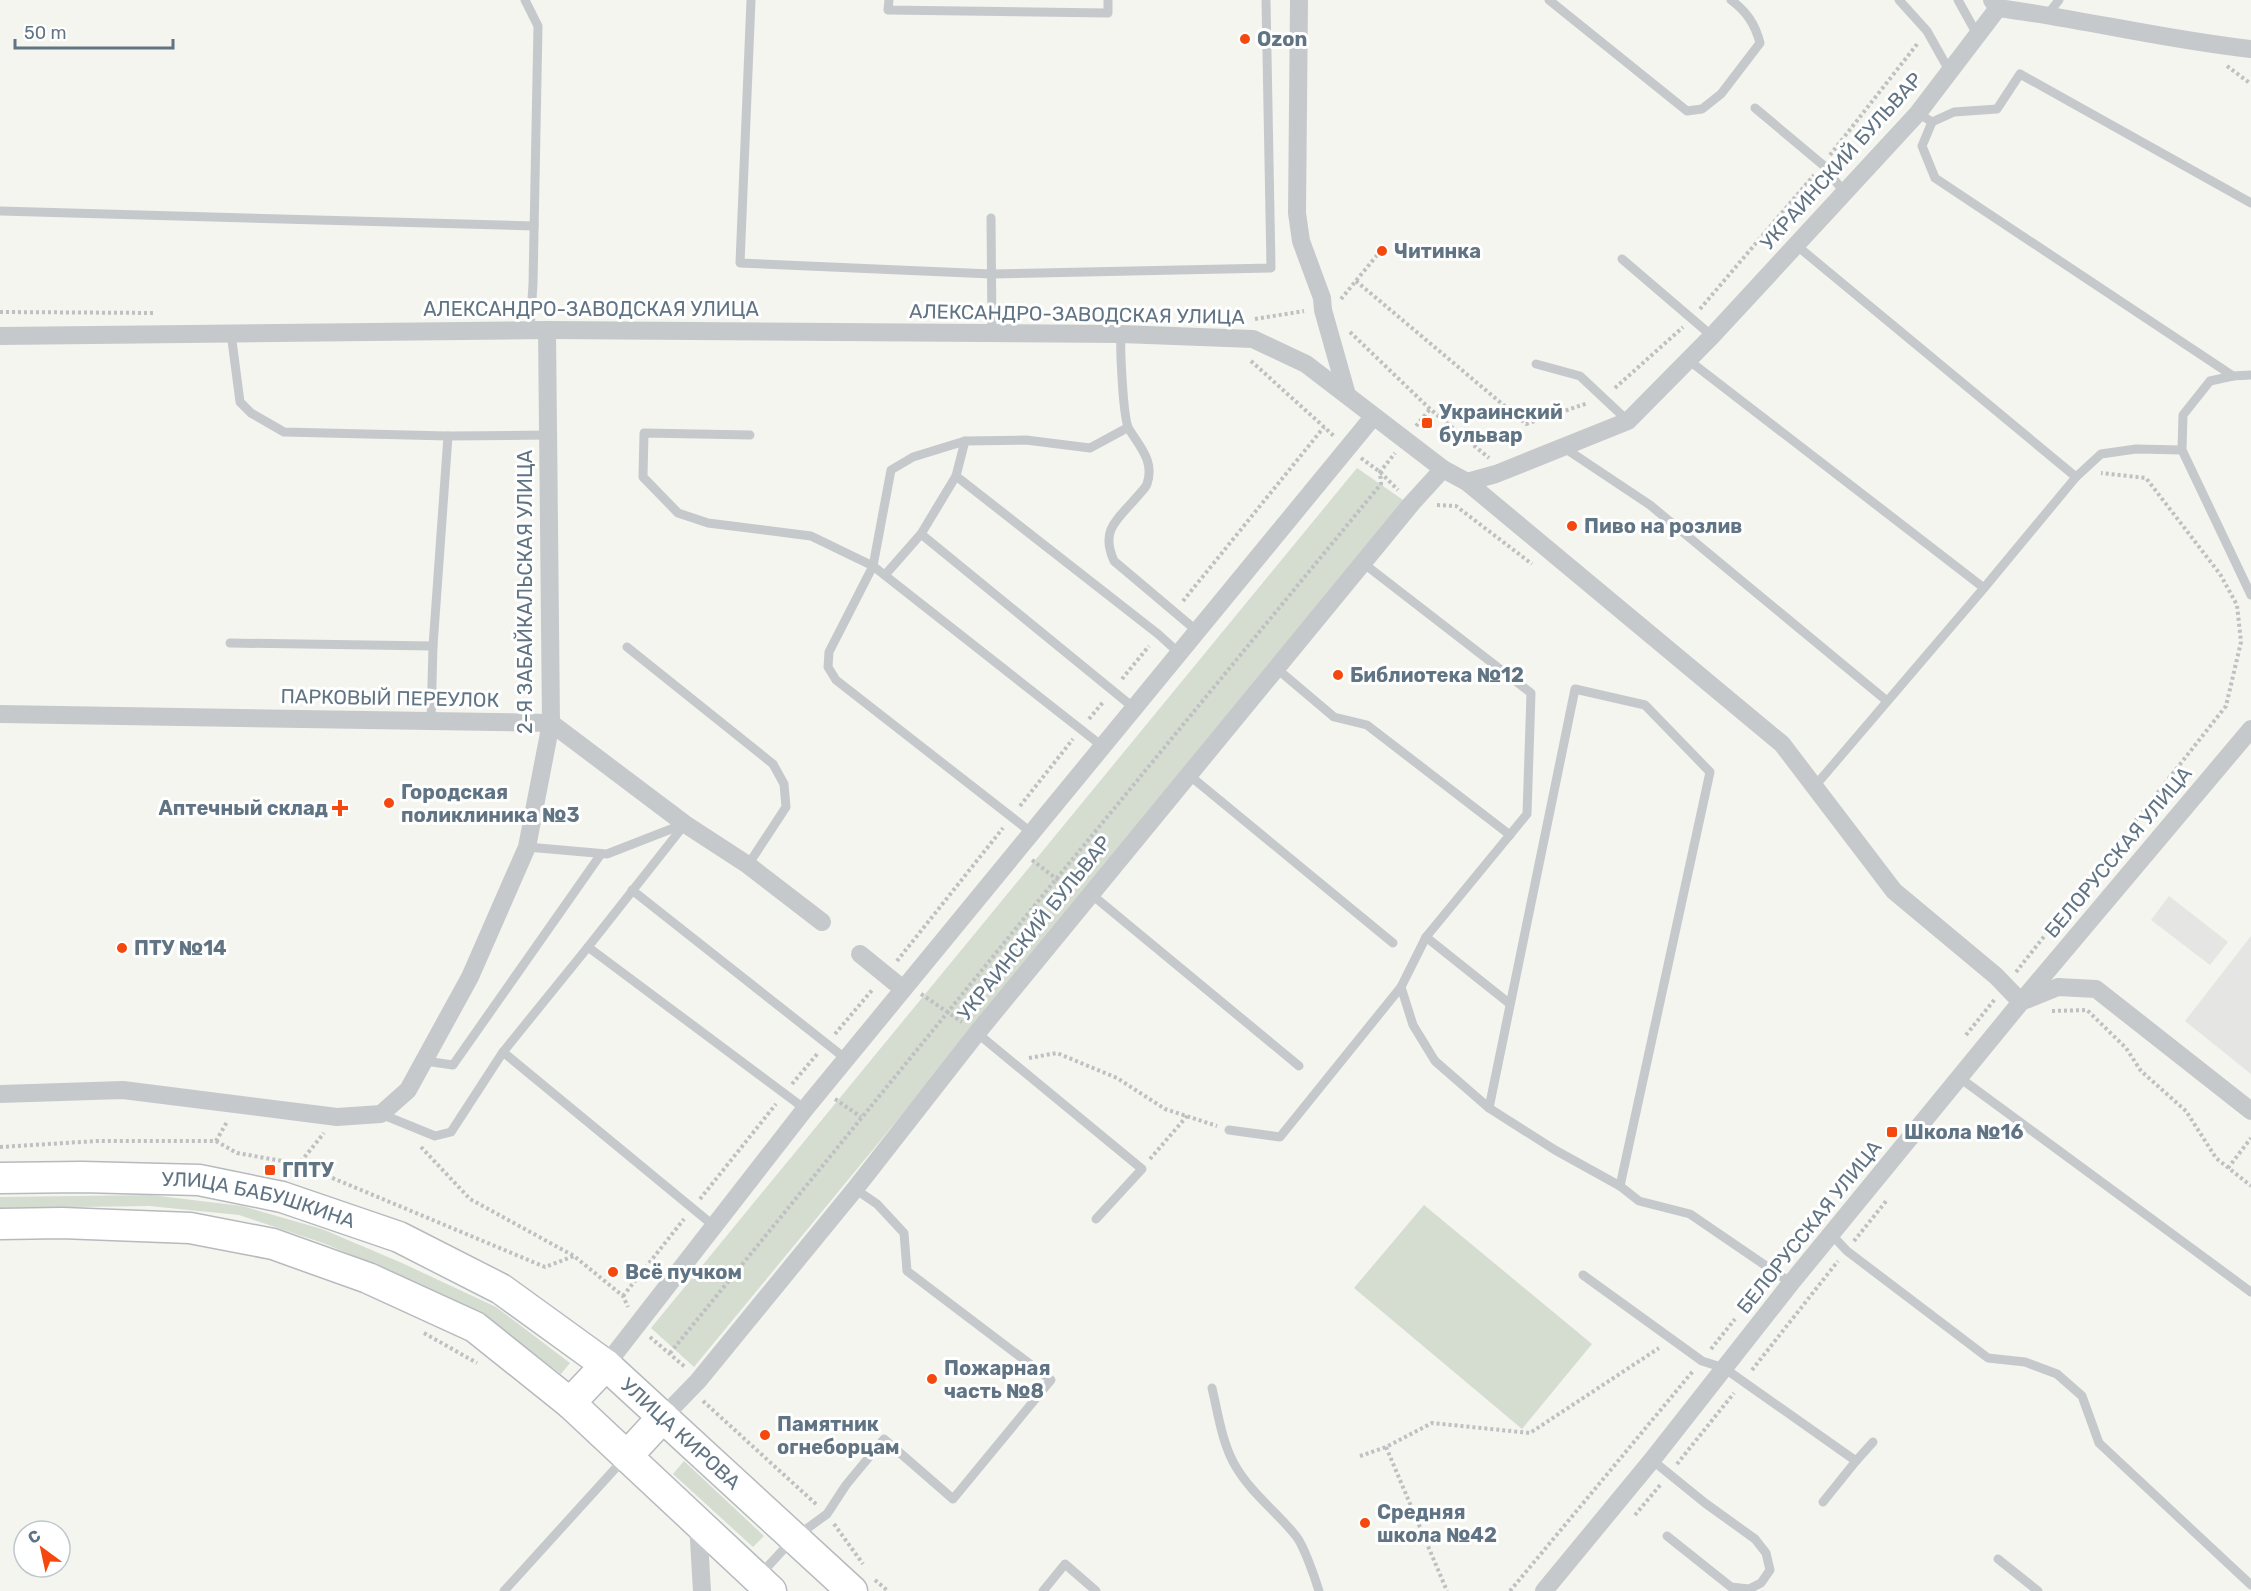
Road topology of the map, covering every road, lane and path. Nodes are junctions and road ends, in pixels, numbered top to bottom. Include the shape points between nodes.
1 (525, 0) edge
2 (751, 0) edge
3 (889, 0) edge
4 (1108, 0) edge
5 (1266, 0) edge
6 (1299, 0) edge
7 (1549, 0) edge
8 (1731, 0) edge
9 (1899, 0) edge
10 (1958, 0) edge
11 (1995, 4) edge
12 (2054, 7) edge
13 (1978, 36) junction
14 (2251, 49) edge
15 (1950, 72) junction
16 (1755, 108) dead end
17 (1925, 118) junction
18 (1844, 192) junction
19 (2251, 203) edge
20 (0, 211) edge
21 (991, 218) dead end
22 (534, 226) junction
23 (1796, 245) junction
24 (1378, 254) dead end
25 (1622, 259) dead end
26 (991, 273) junction
27 (1359, 277) dead end
28 (539, 330) junction
29 (231, 333) junction
30 (992, 333) junction
31 (1120, 334) junction
32 (0, 336) edge
33 (1712, 336) junction
34 (1248, 358) dead end
35 (1687, 359) junction
36 (1536, 364) dead end
37 (2251, 375) edge
38 (2233, 376) junction
39 (1347, 394) junction
40 (1430, 409) dead end
41 (1373, 417) junction
42 (1628, 421) junction
43 (1324, 427) junction
44 (1127, 428) junction
45 (548, 435) junction
46 (750, 435) dead end
47 (448, 436) junction
48 (965, 441) junction
49 (1404, 441) junction
50 (1563, 447) junction
51 (1347, 448) junction
52 (2182, 450) junction
53 (2085, 468) junction
54 (1443, 469) junction
55 (1380, 472) junction
56 (956, 476) junction
57 (2076, 477) junction
58 (1467, 482) junction
59 (1412, 503) junction
60 (921, 534) junction
61 (1363, 563) junction
62 (873, 566) junction
63 (1540, 570) dead end
64 (885, 575) junction
65 (1984, 588) junction
66 (2251, 595) edge
67 (1175, 611) junction
68 (1197, 631) junction
69 (1158, 634) junction
70 (230, 643) dead end
71 (433, 646) junction
72 (627, 646) dead end
73 (1179, 653) junction
74 (1276, 668) junction
75 (1113, 689) junction
76 (1887, 701) junction
77 (1134, 708) junction
78 (0, 714) edge
79 (431, 721) junction
80 (551, 723) junction
81 (1081, 729) junction
82 (2251, 729) edge
83 (1102, 746) junction
84 (1189, 775) junction
85 (1815, 786) junction
86 (1011, 817) junction
87 (685, 824) junction
88 (1032, 832) junction
89 (999, 833) junction
90 (1510, 835) junction
91 (527, 847) junction
92 (1018, 849) junction
93 (601, 854) junction
94 (748, 865) junction
95 (1057, 878) junction
96 (632, 890) junction
97 (1088, 898) junction
98 (822, 922) dead end
99 (1426, 937) junction
100 (1393, 944) dead end
101 (588, 947) junction
102 (860, 954) dead end
103 (885, 974) junction
104 (905, 986) junction
105 (2006, 986) junction
106 (1401, 987) junction
107 (2021, 1002) junction
108 (1510, 1004) junction
109 (2046, 1011) dead end
110 (947, 1012) junction
111 (977, 1033) junction
112 (1960, 1042) dead end
113 (826, 1044) junction
114 (503, 1052) junction
115 (846, 1059) junction
116 (1010, 1060) junction
117 (425, 1061) junction
118 (1299, 1066) dead end
119 (1960, 1078) junction
120 (0, 1094) edge
121 (785, 1094) junction
122 (1489, 1108) junction
123 (805, 1109) junction
124 (2251, 1111) edge
125 (381, 1114) junction
126 (1187, 1116) junction
127 (330, 1125) dead end
128 (1229, 1130) joint
129 (2251, 1138) edge
130 (216, 1141) dead end
131 (299, 1164) junction
132 (2228, 1168) junction
133 (1142, 1169) junction
134 (0, 1178) edge
135 (1620, 1186) junction
136 (2251, 1186) edge
137 (855, 1189) junction
138 (1889, 1197) dead end
139 (693, 1208) junction
140 (1096, 1219) dead end
141 (0, 1224) edge
142 (714, 1226) junction
143 (1832, 1234) junction
144 (1847, 1251) junction
145 (574, 1256) dead end
146 (1809, 1263) junction
147 (1583, 1275) dead end
148 (1824, 1279) junction
149 (1791, 1283) junction
150 (501, 1289) joint
151 (2251, 1292) edge
152 (623, 1296) dead end
153 (1736, 1319) dead end
154 (419, 1331) dead end
155 (1671, 1340) junction
156 (670, 1353) dead end
157 (1702, 1361) junction
158 (606, 1365) junction
159 (485, 1368) dead end
160 (1724, 1368) junction
161 (1742, 1382) junction
162 (1212, 1388) dead end
163 (570, 1403) junction
164 (663, 1417) junction
165 (1873, 1442) dead end
166 (1386, 1447) junction
167 (627, 1456) junction
168 (1360, 1456) dead end
169 (1652, 1460) junction
170 (1856, 1461) junction
171 (1669, 1474) junction
172 (1823, 1502) dead end
173 (1631, 1519) dead end
174 (698, 1523) junction
175 (1667, 1536) dead end
176 (794, 1538) junction
177 (1998, 1559) dead end
178 (764, 1585) edge
179 (2251, 1585) edge
180 (504, 1591) edge
181 (702, 1591) edge
182 (852, 1591) edge
183 (1043, 1591) edge
184 (1096, 1591) edge
185 (1319, 1591) edge
186 (1447, 1591) edge
187 (1510, 1591) edge
188 (1544, 1591) edge
189 (2038, 1591) edge

1 - 22 lane via 538,26
2 - 26 lane via 740,263
3 - 4 lane via 888,10 1108,13
5 - 26 lane via 1270,268
6 - 39 street via 1301,241 1322,298
7 - 8 lane via 1687,111 1702,109 1721,94 1760,43 1756,25
9 - 15 lane via 1927,31
10 - 13 lane
11 - 12 street
11 - 13 street, УКРАИНСКИЙ БУЛЬВАР
12 - 14 street via 2198,44
13 - 15 street, УКРАИНСКИЙ БУЛЬВАР
15 - 17 street, УКРАИНСКИЙ БУЛЬВАР
16 - 18 lane via 1823,165
17 - 18 street, УКРАИНСКИЙ БУЛЬВАР
17 - 19 lane via 1997,110 2020,74
17 - 38 lane via 1922,146 1935,178
18 - 23 street, УКРАИНСКИЙ БУЛЬВАР
20 - 22 lane
21 - 26 lane
22 - 28 lane via 532,316
23 - 33 street, УКРАИНСКИЙ БУЛЬВАР
23 - 57 lane
24 - 27 path
25 - 33 lane
26 - 30 lane
28 - 29 street, АЛЕКСАНДРО-ЗАВОДСКАЯ УЛИЦА
28 - 30 street, АЛЕКСАНДРО-ЗАВОДСКАЯ УЛИЦА
28 - 45 street, 2-Я ЗАБАЙКАЛЬСКАЯ УЛИЦА
29 - 32 street, АЛЕКСАНДРО-ЗАВОДСКАЯ УЛИЦА
29 - 47 lane via 240,402 250,413 284,432
30 - 31 street, АЛЕКСАНДРО-ЗАВОДСКАЯ УЛИЦА
31 - 39 street, АЛЕКСАНДРО-ЗАВОДСКАЯ УЛИЦА via 1252,339 1306,364
31 - 44 lane
33 - 35 street, УКРАИНСКИЙ БУЛЬВАР
34 - 43 path
35 - 42 street, УКРАИНСКИЙ БУЛЬВАР
35 - 65 lane
36 - 42 lane via 1580,376
37 - 38 lane
38 - 52 lane via 2210,381 2183,415
39 - 41 street, АЛЕКСАНДРО-ЗАВОДСКАЯ УЛИЦА
40 - 49 path
41 - 49 street, АЛЕКСАНДРО-ЗАВОДСКАЯ УЛИЦА
41 - 51 street
42 - 50 street, УКРАИНСКИЙ БУЛЬВАР
43 - 51 path
43 - 67 path
44 - 48 lane via 1090,448 1026,440
44 - 67 lane via 1141,445 1148,464 1147,485 1110,529 1107,547 1114,561
45 - 47 lane
45 - 80 street, 2-Я ЗАБАЙКАЛЬСКАЯ УЛИЦА
46 - 62 lane via 644,433 643,477 678,513 708,523 811,536
47 - 71 lane
48 - 56 lane
48 - 62 lane via 913,457 891,470
49 - 54 street, АЛЕКСАНДРО-ЗАВОДСКАЯ УЛИЦА
49 - 55 path
50 - 58 street, УКРАИНСКИЙ БУЛЬВАР
50 - 76 lane via 1650,505
51 - 55 path
51 - 68 street
52 - 53 lane via 2136,449 2101,454
52 - 66 lane
53 - 57 lane
53 - 105 path via 2146,478 2220,574 2236,605 2241,642 2226,706
54 - 58 street, АЛЕКСАНДРО-ЗАВОДСКАЯ УЛИЦА
54 - 59 street, УКРАИНСКИЙ БУЛЬВАР
55 - 59 path
55 - 95 path via 1381,484
56 - 60 lane
56 - 69 lane
57 - 65 lane
58 - 85 street, АЛЕКСАНДРО-ЗАВОДСКАЯ УЛИЦА via 1782,744
59 - 61 street, УКРАИНСКИЙ БУЛЬВАР
59 - 63 path via 1456,506
60 - 64 lane
60 - 75 lane
61 - 74 street, УКРАИНСКИЙ БУЛЬВАР
61 - 90 lane via 1531,693 1527,814
62 - 64 lane
62 - 86 lane via 829,652 828,667 836,680
64 - 81 lane
65 - 76 lane
67 - 68 lane
68 - 73 street
69 - 73 lane
69 - 75 path
70 - 71 lane
71 - 79 lane
72 - 94 lane via 773,764 784,784 786,807
73 - 77 street
74 - 84 street, УКРАИНСКИЙ БУЛЬВАР
74 - 90 lane via 1334,717 1367,725
75 - 77 lane
75 - 81 path
76 - 85 lane
77 - 83 street
78 - 79 street, ПАРКОВЫЙ ПЕРЕУЛОК
79 - 80 street, ПАРКОВЫЙ ПЕРЕУЛОК
80 - 87 street
80 - 91 street, 2-Я ЗАБАЙКАЛЬСКАЯ УЛИЦА
81 - 83 lane
81 - 86 path
82 - 107 street, БЕЛОРУССКАЯ УЛИЦА
83 - 88 street
84 - 97 street, УКРАИНСКИЙ БУЛЬВАР
84 - 100 lane
85 - 105 street, АЛЕКСАНДРО-ЗАВОДСКАЯ УЛИЦА via 1894,891
86 - 88 lane
86 - 89 path
87 - 93 lane
87 - 94 street
87 - 96 lane
88 - 92 street
89 - 92 path
89 - 103 path
90 - 99 lane
91 - 93 lane
91 - 117 street, 2-Я ЗАБАЙКАЛЬСКАЯ УЛИЦА via 470,977
92 - 95 path
92 - 104 street
93 - 117 lane via 453,1065
94 - 98 street
95 - 97 path
95 - 110 path
96 - 101 lane
96 - 113 lane
97 - 111 street, УКРАИНСКИЙ БУЛЬВАР
97 - 118 lane
99 - 106 lane
99 - 108 lane
101 - 114 lane
101 - 121 lane
102 - 103 street
103 - 104 street
103 - 113 path
104 - 110 path
104 - 115 street
105 - 107 street, АЛЕКСАНДРО-ЗАВОДСКАЯ УЛИЦА
105 - 112 path
106 - 122 lane via 1413,1025 1436,1061
106 - 128 lane via 1280,1137
107 - 119 street, БЕЛОРУССКАЯ УЛИЦА
107 - 124 street via 2058,987 2096,989
108 - 122 lane
108 - 135 lane via 1575,689 1645,705 1710,772
109 - 132 path via 2087,1010 2126,1048 2141,1071 2186,1111 2216,1158
110 - 111 path
110 - 156 path
111 - 116 lane
111 - 137 street, УКРАИНСКИЙ БУЛЬВАР
113 - 115 lane
113 - 121 path
114 - 125 lane via 451,1132 435,1136
114 - 139 lane
115 - 123 street
116 - 126 path via 1057,1053 1117,1078 1165,1109
116 - 133 lane
117 - 125 street, 2-Я ЗАБАЙКАЛЬСКАЯ УЛИЦА via 408,1090
119 - 143 street, БЕЛОРУССКАЯ УЛИЦА
119 - 151 lane
120 - 125 street via 123,1090 337,1116
121 - 123 lane
121 - 139 path
122 - 135 lane
123 - 142 street
126 - 128 path
126 - 133 path
127 - 131 path
129 - 132 path
130 - 131 path via 237,1154
131 - 145 path via 546,1267
132 - 136 path
133 - 140 lane
134 - 150 main road, УЛИЦА БАБУШКИНА via 199,1180 282,1197 399,1237
135 - 149 lane via 1640,1201 1690,1214
137 - 164 street, УКРАИНСКИЙ БУЛЬВАР via 698,1381
137 - 176 lane via 877,1204 904,1233 907,1271 1051,1380 953,1499 884,1439 827,1514
138 - 144 path
139 - 142 lane
139 - 152 path
141 - 163 main road, УЛИЦА БАБУШКИНА via 190,1228 273,1244 368,1278 475,1327
142 - 158 street
143 - 144 lane
143 - 146 street, БЕЛОРУССКАЯ УЛИЦА
144 - 148 path
144 - 179 lane via 1988,1358 2025,1362 2057,1374 2082,1396 2099,1443
146 - 148 path
146 - 149 street, БЕЛОРУССКАЯ УЛИЦА
147 - 155 lane
148 - 161 path
149 - 160 street, БЕЛОРУССКАЯ УЛИЦА
150 - 158 main road, УЛИЦА КИРОВА
153 - 157 path
154 - 159 path
155 - 157 lane
155 - 166 path via 1530,1433 1432,1423
157 - 160 lane
157 - 187 path
158 - 163 main road
158 - 164 main road, УЛИЦА КИРОВА
160 - 161 lane
160 - 169 street, БЕЛОРУССКАЯ УЛИЦА
161 - 170 lane
161 - 171 path
162 - 185 lane via 1234,1465 1255,1494 1298,1538
163 - 167 main road
164 - 167 main road
164 - 176 main road, УЛИЦА КИРОВА
165 - 170 lane
166 - 168 path
166 - 186 path
167 - 174 main road
167 - 180 lane
169 - 171 lane
169 - 188 street, БЕЛОРУССКАЯ УЛИЦА
170 - 172 lane
171 - 173 path
171 - 175 lane via 1755,1539 1766,1553 1770,1570 1749,1589 1731,1587
174 - 178 main road
174 - 181 street
176 - 178 lane
176 - 182 main road, УЛИЦА КИРОВА
177 - 189 lane
183 - 184 lane via 1065,1564

